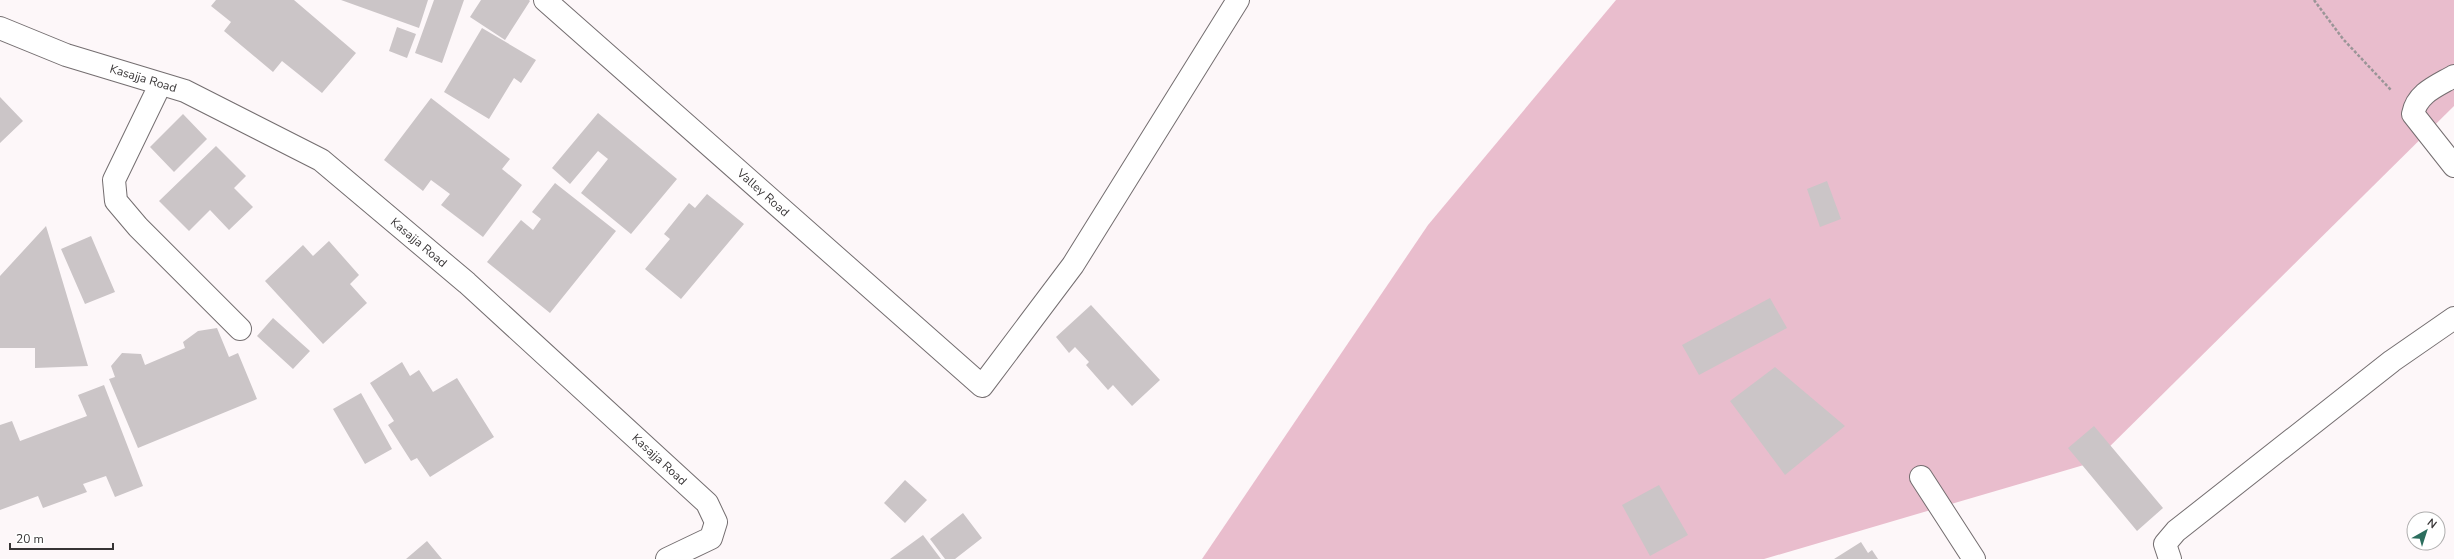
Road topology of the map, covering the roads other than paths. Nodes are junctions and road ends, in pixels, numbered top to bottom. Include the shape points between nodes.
1 (545, 0) edge
2 (1238, 0) edge
3 (0, 28) edge
4 (2454, 76) edge
5 (160, 85) junction
6 (2454, 166) edge
7 (2454, 318) edge
8 (240, 329) dead end
9 (1921, 477) dead end
10 (667, 559) edge
11 (1974, 559) edge
12 (2170, 559) edge

1 - 2 street, Valley Road via 982,386 1073,265
3 - 5 street, Kasajja Road via 66,55
4 - 6 street via 2423,94 2415,102 2413,114
5 - 8 street via 114,180 116,201 138,227
5 - 10 street, Kasajja Road via 185,91 321,160 467,283 707,503 716,522 711,538
7 - 12 street via 2392,361 2176,531 2165,544
9 - 11 street

